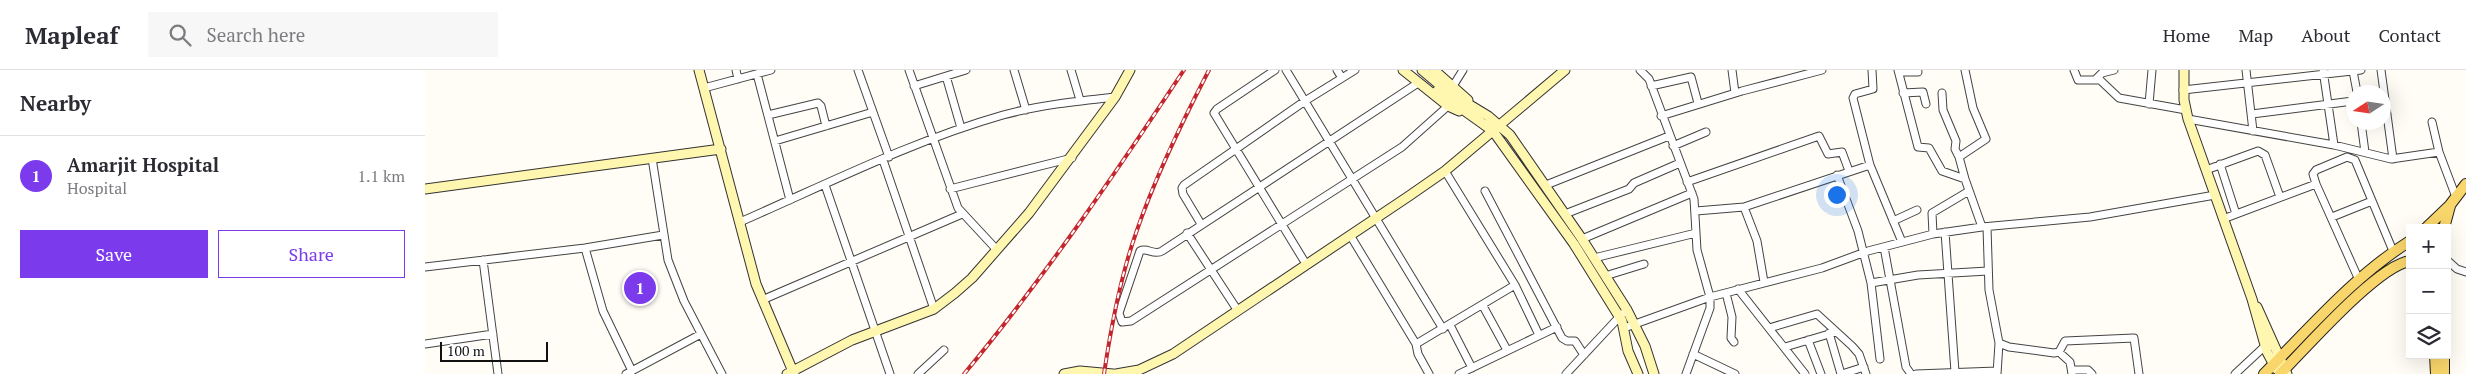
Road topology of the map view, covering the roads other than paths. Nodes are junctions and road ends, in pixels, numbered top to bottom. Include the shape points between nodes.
1 (699, 70) edge
2 (736, 70) edge
3 (771, 70) edge
4 (858, 70) edge
5 (909, 70) edge
6 (963, 70) edge
7 (1014, 70) edge
8 (1071, 70) edge
9 (1130, 70) edge
10 (1275, 70) edge
11 (1287, 70) edge
12 (1337, 70) edge
13 (1355, 70) edge
14 (1403, 70) edge
15 (1414, 70) edge
16 (1422, 70) edge
17 (1434, 70) edge
18 (1463, 70) edge
19 (1565, 70) edge
20 (1640, 70) edge
21 (1732, 70) edge
22 (1822, 70) edge
23 (1872, 70) edge
24 (1965, 70) edge
25 (2074, 70) edge
26 (2114, 70) edge
27 (2152, 70) edge
28 (2184, 70) edge
29 (2246, 70) edge
30 (2357, 70) edge
31 (2381, 70) edge
32 (1899, 71) edge
33 (1917, 72) dead end
34 (2323, 72) edge
35 (757, 74) junction
36 (946, 76) junction
37 (1342, 78) junction
38 (738, 79) junction
39 (2096, 79) junction
40 (1417, 83) junction
41 (2247, 83) junction
42 (2357, 85) edge
43 (2383, 85) edge
44 (914, 86) junction
45 (1453, 86) junction
46 (1651, 86) junction
47 (704, 88) junction
48 (2183, 90) junction
49 (1735, 92) junction
50 (1903, 93) junction
51 (1942, 93) dead end
52 (1115, 96) junction
53 (1080, 100) junction
54 (1305, 101) junction
55 (2346, 102) edge
56 (1698, 103) junction
57 (1926, 104) dead end
58 (2149, 104) junction
59 (2327, 104) junction
60 (1448, 106) junction
61 (1469, 108) junction
62 (1026, 110) junction
63 (873, 112) junction
64 (2252, 114) junction
65 (768, 115) junction
66 (2187, 115) junction
67 (1661, 116) junction
68 (2432, 122) dead end
69 (826, 126) junction
70 (961, 128) junction
71 (1496, 128) junction
72 (2362, 130) edge
73 (2389, 130) edge
74 (2253, 131) junction
75 (1706, 132) dead end
76 (1669, 136) junction
77 (932, 139) junction
78 (775, 141) junction
79 (1329, 141) junction
80 (2334, 145) junction
81 (1673, 146) junction
82 (721, 149) junction
83 (1236, 149) junction
84 (2365, 152) junction
85 (2439, 152) junction
86 (1959, 157) junction
87 (652, 158) junction
88 (886, 158) junction
89 (1073, 158) junction
90 (2393, 159) junction
91 (1680, 163) junction
92 (2220, 164) junction
93 (1870, 165) junction
94 (2206, 170) junction
95 (1445, 171) junction
96 (1849, 171) junction
97 (1837, 175) junction
98 (1352, 179) junction
99 (1965, 179) junction
100 (1687, 182) junction
101 (2316, 184) junction
102 (2466, 184) edge
103 (825, 185) junction
104 (1546, 185) junction
105 (1259, 187) junction
106 (425, 188) edge
107 (950, 189) junction
108 (1485, 191) dead end
109 (1969, 191) junction
110 (1692, 193) junction
111 (2215, 195) junction
112 (2280, 197) junction
113 (790, 200) junction
114 (2372, 201) junction
115 (2453, 201) junction
116 (1744, 207) junction
117 (1917, 210) dead end
118 (1695, 211) junction
119 (962, 214) junction
120 (1565, 214) junction
121 (2236, 214) junction
122 (2332, 217) junction
123 (1376, 218) junction
124 (2223, 219) junction
125 (1893, 221) junction
126 (740, 222) junction
127 (1201, 224) junction
128 (1281, 224) junction
129 (2430, 224) edge
130 (2444, 224) edge
131 (1984, 227) junction
132 (1945, 232) junction
133 (1187, 233) junction
134 (1696, 233) junction
135 (1933, 234) junction
136 (663, 235) junction
137 (1350, 235) junction
138 (910, 236) junction
139 (1582, 239) junction
140 (1902, 242) junction
141 (2406, 243) edge
142 (1884, 247) junction
143 (585, 248) junction
144 (997, 250) junction
145 (2393, 251) junction
146 (1863, 253) junction
147 (1594, 258) junction
148 (483, 260) junction
149 (850, 260) junction
150 (2406, 262) edge
151 (2451, 263) edge
152 (1306, 264) junction
153 (1644, 264) dead end
154 (425, 267) edge
155 (1211, 270) junction
156 (1988, 271) junction
157 (1948, 272) junction
158 (2466, 272) edge
159 (1605, 276) junction
160 (1890, 279) junction
161 (2359, 280) junction
162 (1764, 282) junction
163 (1871, 283) junction
164 (1515, 285) junction
165 (1738, 289) junction
166 (1726, 293) junction
167 (1710, 297) junction
168 (2252, 298) junction
169 (762, 300) junction
170 (1483, 306) junction
171 (934, 309) junction
172 (1627, 310) junction
173 (1237, 311) junction
174 (1620, 317) junction
175 (1634, 324) junction
176 (1447, 327) junction
177 (1557, 327) junction
178 (1624, 328) junction
179 (1769, 328) junction
180 (874, 331) junction
181 (1832, 333) junction
182 (493, 334) junction
183 (701, 334) junction
184 (1539, 335) junction
185 (1808, 340) junction
186 (1734, 342) dead end
187 (1999, 343) junction
188 (425, 344) edge
189 (1416, 344) junction
190 (2265, 346) junction
191 (1785, 347) junction
192 (944, 350) dead end
193 (1507, 350) junction
194 (2059, 352) junction
195 (1693, 354) junction
196 (1584, 355) junction
197 (1880, 359) dead end
198 (2435, 359) edge
199 (2443, 359) edge
200 (1472, 368) junction
201 (2281, 369) edge
202 (1865, 370) edge
203 (629, 372) edge
204 (1955, 372) junction
205 (1997, 372) edge
206 (2072, 372) edge
207 (791, 373) edge
208 (1931, 373) edge
209 (498, 374) edge
210 (722, 374) edge
211 (890, 374) edge
212 (917, 374) edge
213 (1063, 374) edge
214 (1115, 374) edge
215 (1429, 374) edge
216 (1459, 374) edge
217 (1566, 374) edge
218 (1638, 374) edge
219 (1654, 374) edge
220 (1686, 374) edge
221 (1735, 374) edge
222 (1805, 374) edge
223 (1821, 374) edge
224 (1842, 374) edge
225 (1911, 374) edge
226 (1916, 374) edge
227 (2092, 374) edge
228 (2139, 374) edge
229 (2235, 374) edge
230 (2264, 374) edge
231 (2436, 374) edge
232 (2444, 374) edge

1 - 47 street
2 - 38 street
3 - 35 street
4 - 63 street
5 - 44 street
6 - 36 street
7 - 62 street
8 - 53 street
9 - 52 street
10 - 83 street via 1215,111
11 - 54 street
12 - 37 street
13 - 37 street
14 - 40 street
15 - 61 street via 1443,95
16 - 61 street
17 - 45 street
18 - 45 street
19 - 71 street
20 - 46 street
21 - 49 street
22 - 49 street
23 - 93 street via 1873,89 1853,96
24 - 86 street via 1973,108 1986,139
25 - 39 street via 2078,80
26 - 39 street via 2102,73
27 - 58 street
28 - 48 street
29 - 41 street
30 - 34 street
30 - 42 street
31 - 43 street
32 - 33 street
32 - 50 street
34 - 41 street
34 - 59 street
35 - 38 street
35 - 65 street
36 - 44 street
36 - 70 street
37 - 54 street
38 - 47 street
39 - 58 street via 2119,98
40 - 60 street
40 - 79 street
41 - 48 street
41 - 64 street
44 - 77 street
45 - 61 street via 1464,95
46 - 56 street via 1691,78
46 - 67 street
47 - 82 street
48 - 66 street
49 - 56 street
50 - 57 street via 1923,92
50 - 99 street via 1918,147 1929,148 1942,171
51 - 86 street via 1943,110
52 - 53 street
52 - 89 street
53 - 62 street
54 - 79 street
54 - 83 street
55 - 59 street
56 - 67 street
58 - 66 street
59 - 64 street
59 - 80 street
60 - 61 street via 1455,110
60 - 98 street via 1402,148
61 - 71 street
62 - 70 street
63 - 69 street
63 - 88 street
64 - 74 street
65 - 69 street via 818,103
65 - 78 street
66 - 74 street
66 - 94 street
67 - 76 street
68 - 85 street
69 - 78 street
70 - 77 street
71 - 95 street
71 - 104 street
71 - 174 street
72 - 84 street
73 - 90 street
74 - 80 street
75 - 81 street
76 - 81 street
76 - 104 street
77 - 88 street
77 - 107 street
78 - 113 street
79 - 98 street
79 - 105 street
80 - 84 street
81 - 91 street
82 - 87 street
82 - 126 street
83 - 105 street
83 - 127 street via 1182,188
84 - 90 street
85 - 90 street
85 - 115 street
86 - 99 street
87 - 106 street
87 - 136 street
88 - 103 street
88 - 138 street
89 - 107 street
89 - 144 street
91 - 100 street
91 - 120 street via 1633,182 1629,189
92 - 94 street
92 - 112 street via 2262,151
92 - 121 street
93 - 96 street
93 - 125 street
94 - 111 street
95 - 123 street
95 - 164 street
96 - 97 street
96 - 100 street via 1842,152 1828,154 1819,136
97 - 116 street
97 - 146 street
98 - 123 street
98 - 128 street
99 - 109 street
100 - 110 street
101 - 112 street
101 - 114 street via 2313,174 2317,170 2350,157 2355,160
101 - 122 street
102 - 115 main road
103 - 113 street
103 - 149 street
104 - 120 street
105 - 127 street
105 - 128 street
107 - 119 street
108 - 177 street
109 - 131 street
109 - 135 street via 1932,213
110 - 118 street
110 - 139 street
111 - 124 street
111 - 131 street via 2090,217
112 - 121 street
113 - 126 street
114 - 122 street
114 - 145 street
115 - 129 main road
115 - 130 main road
116 - 118 street
116 - 162 street via 1757,241
117 - 125 street
118 - 134 street
119 - 138 street
119 - 144 street
120 - 139 street
121 - 124 street
122 - 161 street
123 - 137 street
123 - 176 street
124 - 168 street
125 - 140 street
126 - 169 street
127 - 133 street
128 - 152 street
128 - 155 street
131 - 132 street
131 - 156 street
132 - 135 street
132 - 157 street
133 - 155 street
133 - 155 street via 1159,253 1145,250 1137,254 1119,318 1122,322 1131,321
134 - 147 street
134 - 167 street via 1699,262
135 - 140 street
136 - 143 street
136 - 183 street via 675,281
137 - 152 street
137 - 189 street
138 - 149 street
138 - 171 street
139 - 147 street
140 - 142 street
141 - 145 main road
142 - 146 street
142 - 160 street
143 - 148 street
143 - 203 street via 603,312
144 - 171 street via 972,278
145 - 161 main road
146 - 162 street via 1822,268
146 - 163 street
147 - 159 street
148 - 154 street
148 - 182 street
149 - 169 street
149 - 180 street
150 - 201 main road via 2392,267
151 - 158 street
152 - 173 street
153 - 159 street
155 - 173 street
156 - 157 street
156 - 187 street
157 - 160 street
157 - 204 street
159 - 172 street
160 - 163 street
160 - 225 street via 1906,367
161 - 201 main road
162 - 165 street
163 - 197 street
164 - 170 street
164 - 184 street
165 - 166 street
165 - 179 street
166 - 167 street
166 - 186 street
167 - 175 street
167 - 195 street
168 - 190 street
168 - 201 street
169 - 207 street
170 - 176 street
170 - 193 street
171 - 180 street
172 - 174 street
172 - 175 street
173 - 214 street via 1157,363
174 - 178 street
174 - 196 street
175 - 178 street
175 - 219 street
176 - 189 street
176 - 200 street
177 - 184 street
177 - 196 street via 1564,340 1575,341
178 - 218 street via 1628,351
179 - 181 street via 1817,314
179 - 191 street
180 - 207 street
180 - 211 street
181 - 185 street
181 - 202 street via 1852,346
181 - 224 street
182 - 188 street
182 - 209 street
183 - 203 street
183 - 210 street
184 - 193 street
185 - 191 street
185 - 223 street
187 - 194 street via 2024,350
187 - 205 street
189 - 215 street
190 - 201 street
190 - 229 street
191 - 222 street
192 - 212 street
193 - 200 street
194 - 206 street via 2069,362
194 - 228 street via 2065,341 2134,338
195 - 220 street
195 - 221 street
196 - 217 street
198 - 231 main road
199 - 232 main road
200 - 216 street
201 - 230 main road
202 - 224 street
204 - 205 street
204 - 208 street
206 - 227 street via 2088,370
208 - 226 street
213 - 214 street via 1080,371

